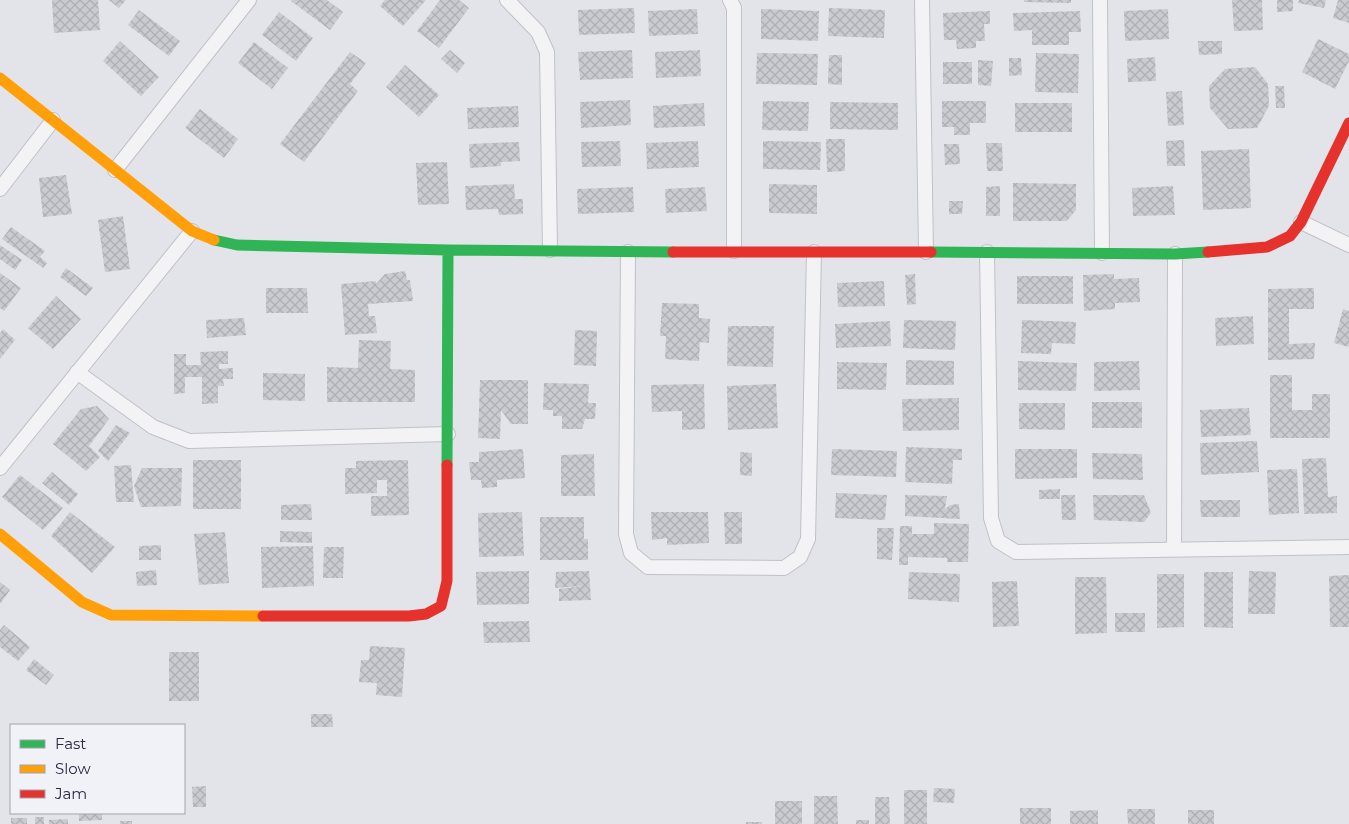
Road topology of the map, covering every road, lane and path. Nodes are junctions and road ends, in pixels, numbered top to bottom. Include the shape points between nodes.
1 (249, 0) edge
2 (507, 0) edge
3 (730, 0) edge
4 (922, 0) edge
5 (1100, 0) edge
6 (0, 78) edge
7 (53, 120) junction
8 (1349, 123) edge
9 (115, 170) junction
10 (0, 189) edge
11 (1301, 222) junction
12 (192, 231) junction
13 (1349, 245) edge
14 (448, 250) junction
15 (550, 250) junction
16 (734, 251) junction
17 (628, 252) junction
18 (814, 252) junction
19 (926, 252) junction
20 (987, 252) junction
21 (1102, 253) junction
22 (1174, 254) junction
23 (77, 372) junction
24 (448, 434) junction
25 (0, 468) edge
26 (0, 534) edge
27 (1349, 547) edge
28 (1174, 549) junction

1 - 9 street
2 - 15 street via 538,32 547,52
3 - 16 street via 734,8
4 - 19 street
5 - 21 street
6 - 7 street
7 - 9 street
7 - 10 street
8 - 11 street
9 - 12 street
11 - 13 street
11 - 22 street via 1290,236 1267,247
12 - 14 street via 218,242 237,245
12 - 23 street
14 - 15 street
14 - 24 street
15 - 17 street
16 - 17 street
16 - 18 street
17 - 18 street via 626,534 631,553 648,567 775,568 784,568 800,557 808,539
18 - 19 street
19 - 20 street
20 - 21 street
20 - 28 street via 991,518 998,541 1016,552
21 - 22 street
22 - 28 street
23 - 24 street via 153,427 189,441
23 - 25 street
24 - 26 street via 447,581 441,606 426,614 111,615 82,602
27 - 28 street

